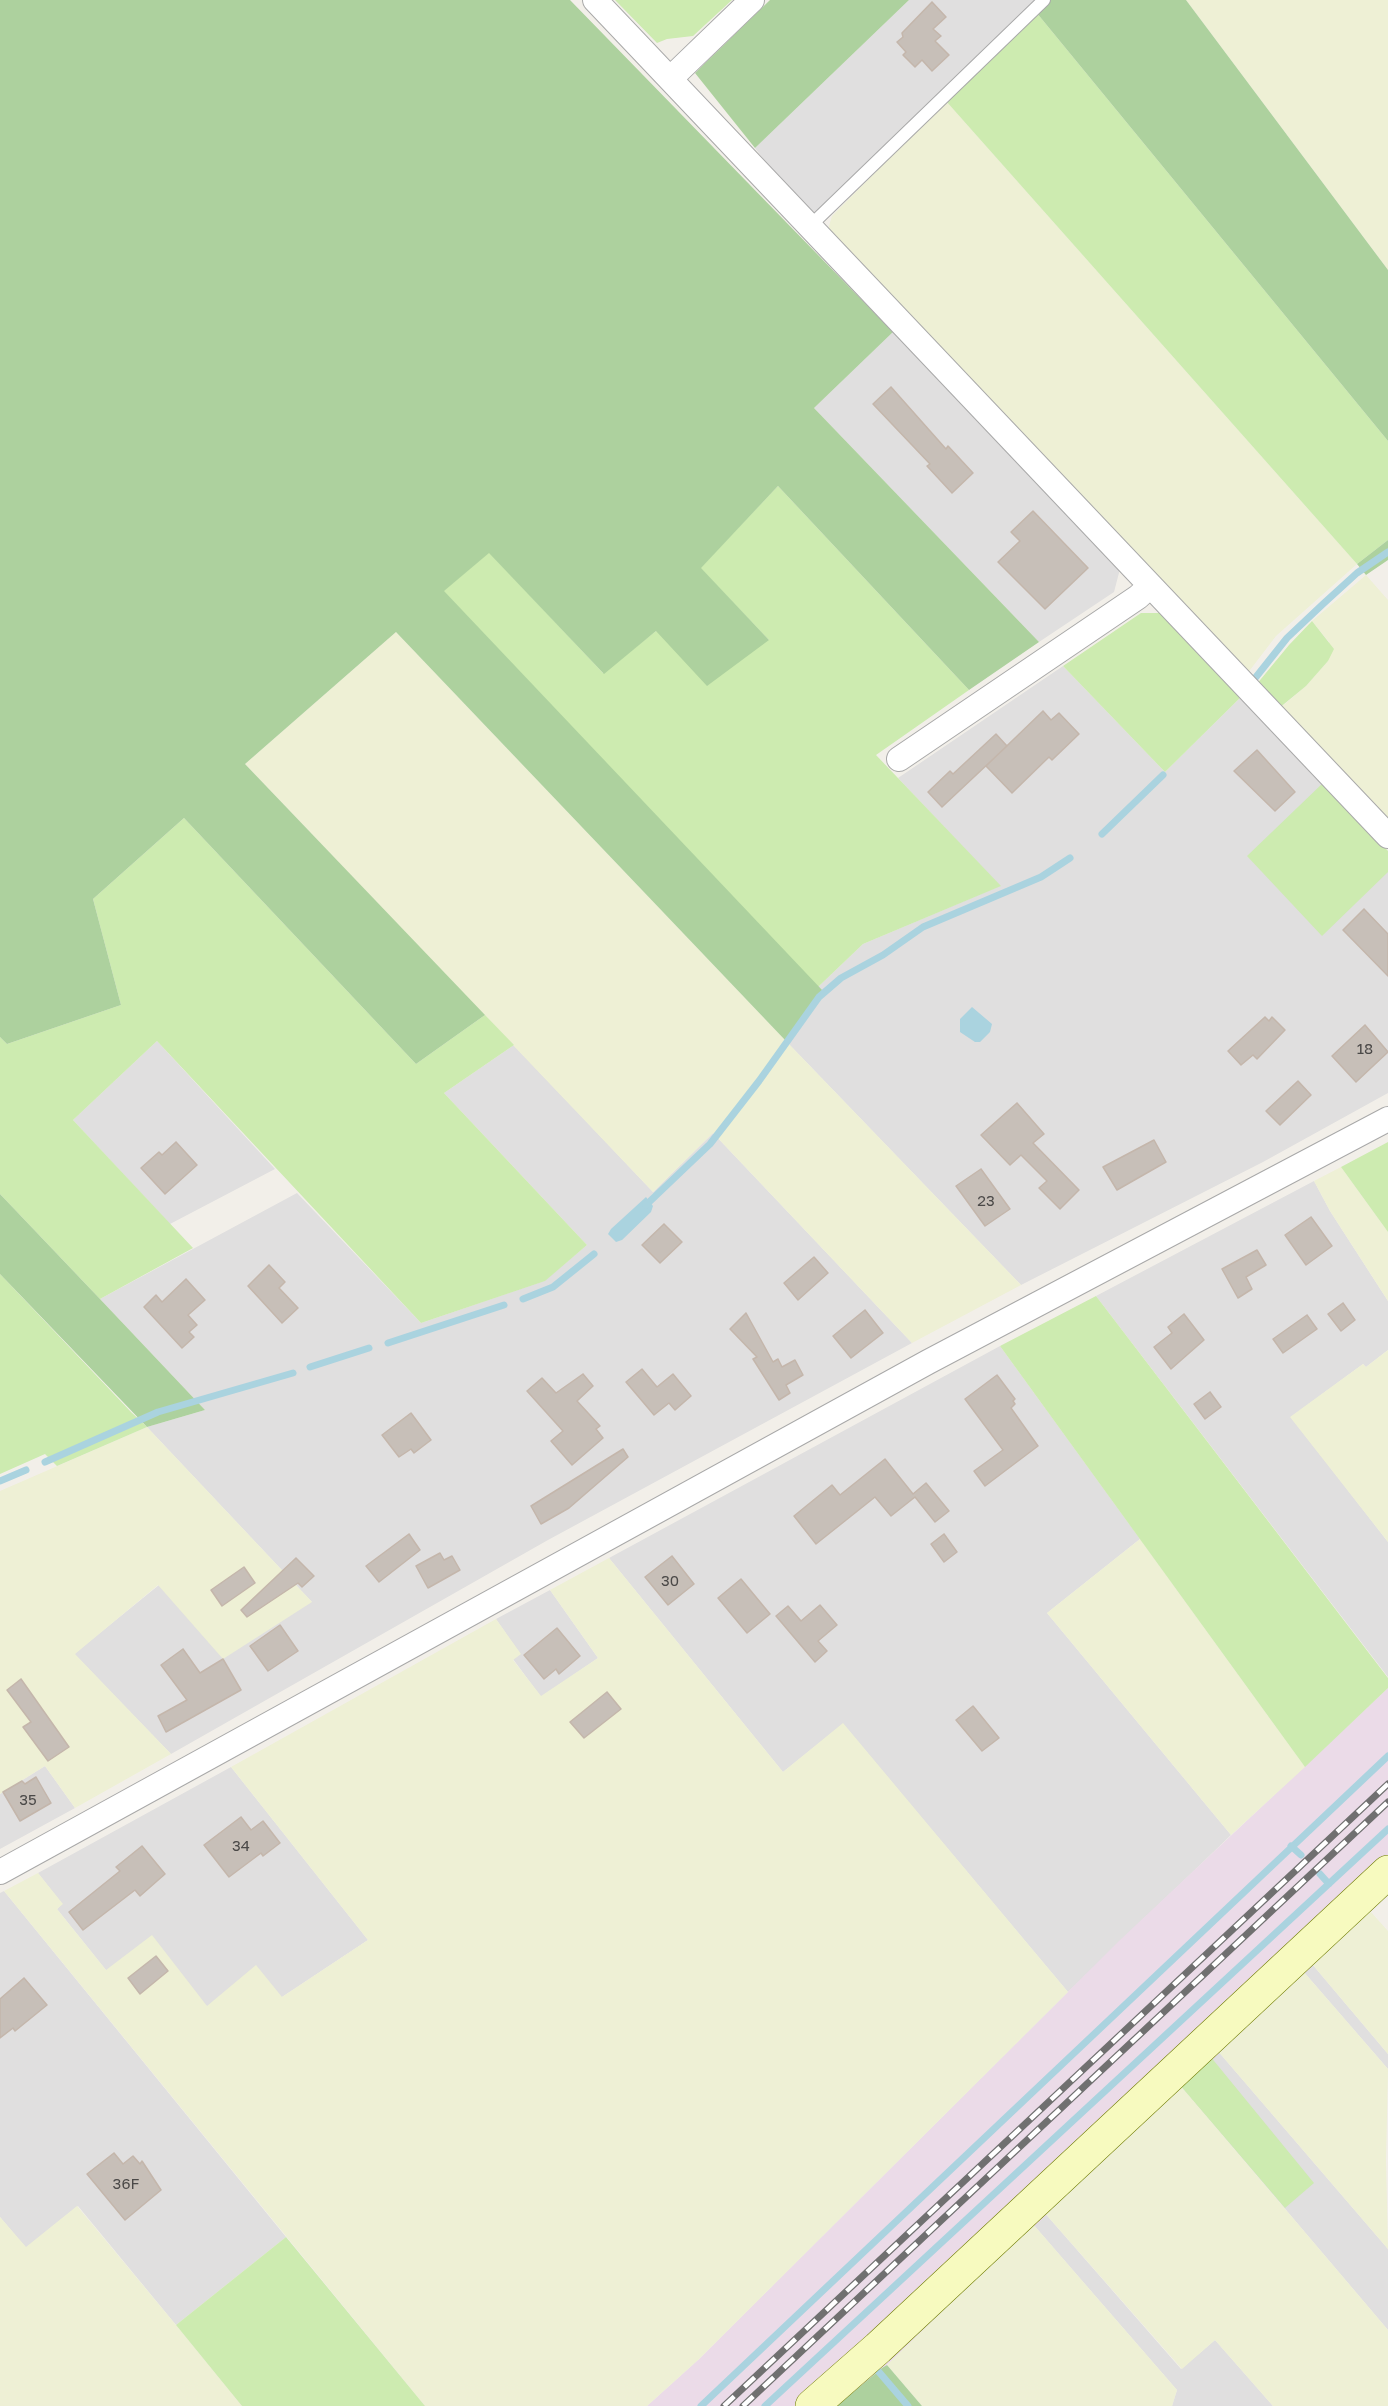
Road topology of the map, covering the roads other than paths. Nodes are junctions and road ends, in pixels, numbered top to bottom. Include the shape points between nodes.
1 (595, 0) edge
2 (752, 0) edge
3 (1044, 0) edge
4 (671, 78) junction
5 (809, 227) junction
6 (1149, 587) junction
7 (899, 759) dead end
8 (1388, 836) edge
9 (1388, 1119) edge
10 (0, 1872) edge
11 (1388, 1872) edge
12 (812, 2406) edge

1 - 4 street
2 - 4 street
3 - 5 lane
4 - 5 street
5 - 6 street
6 - 7 street
6 - 8 street
9 - 10 street via 928,1362
11 - 12 street

